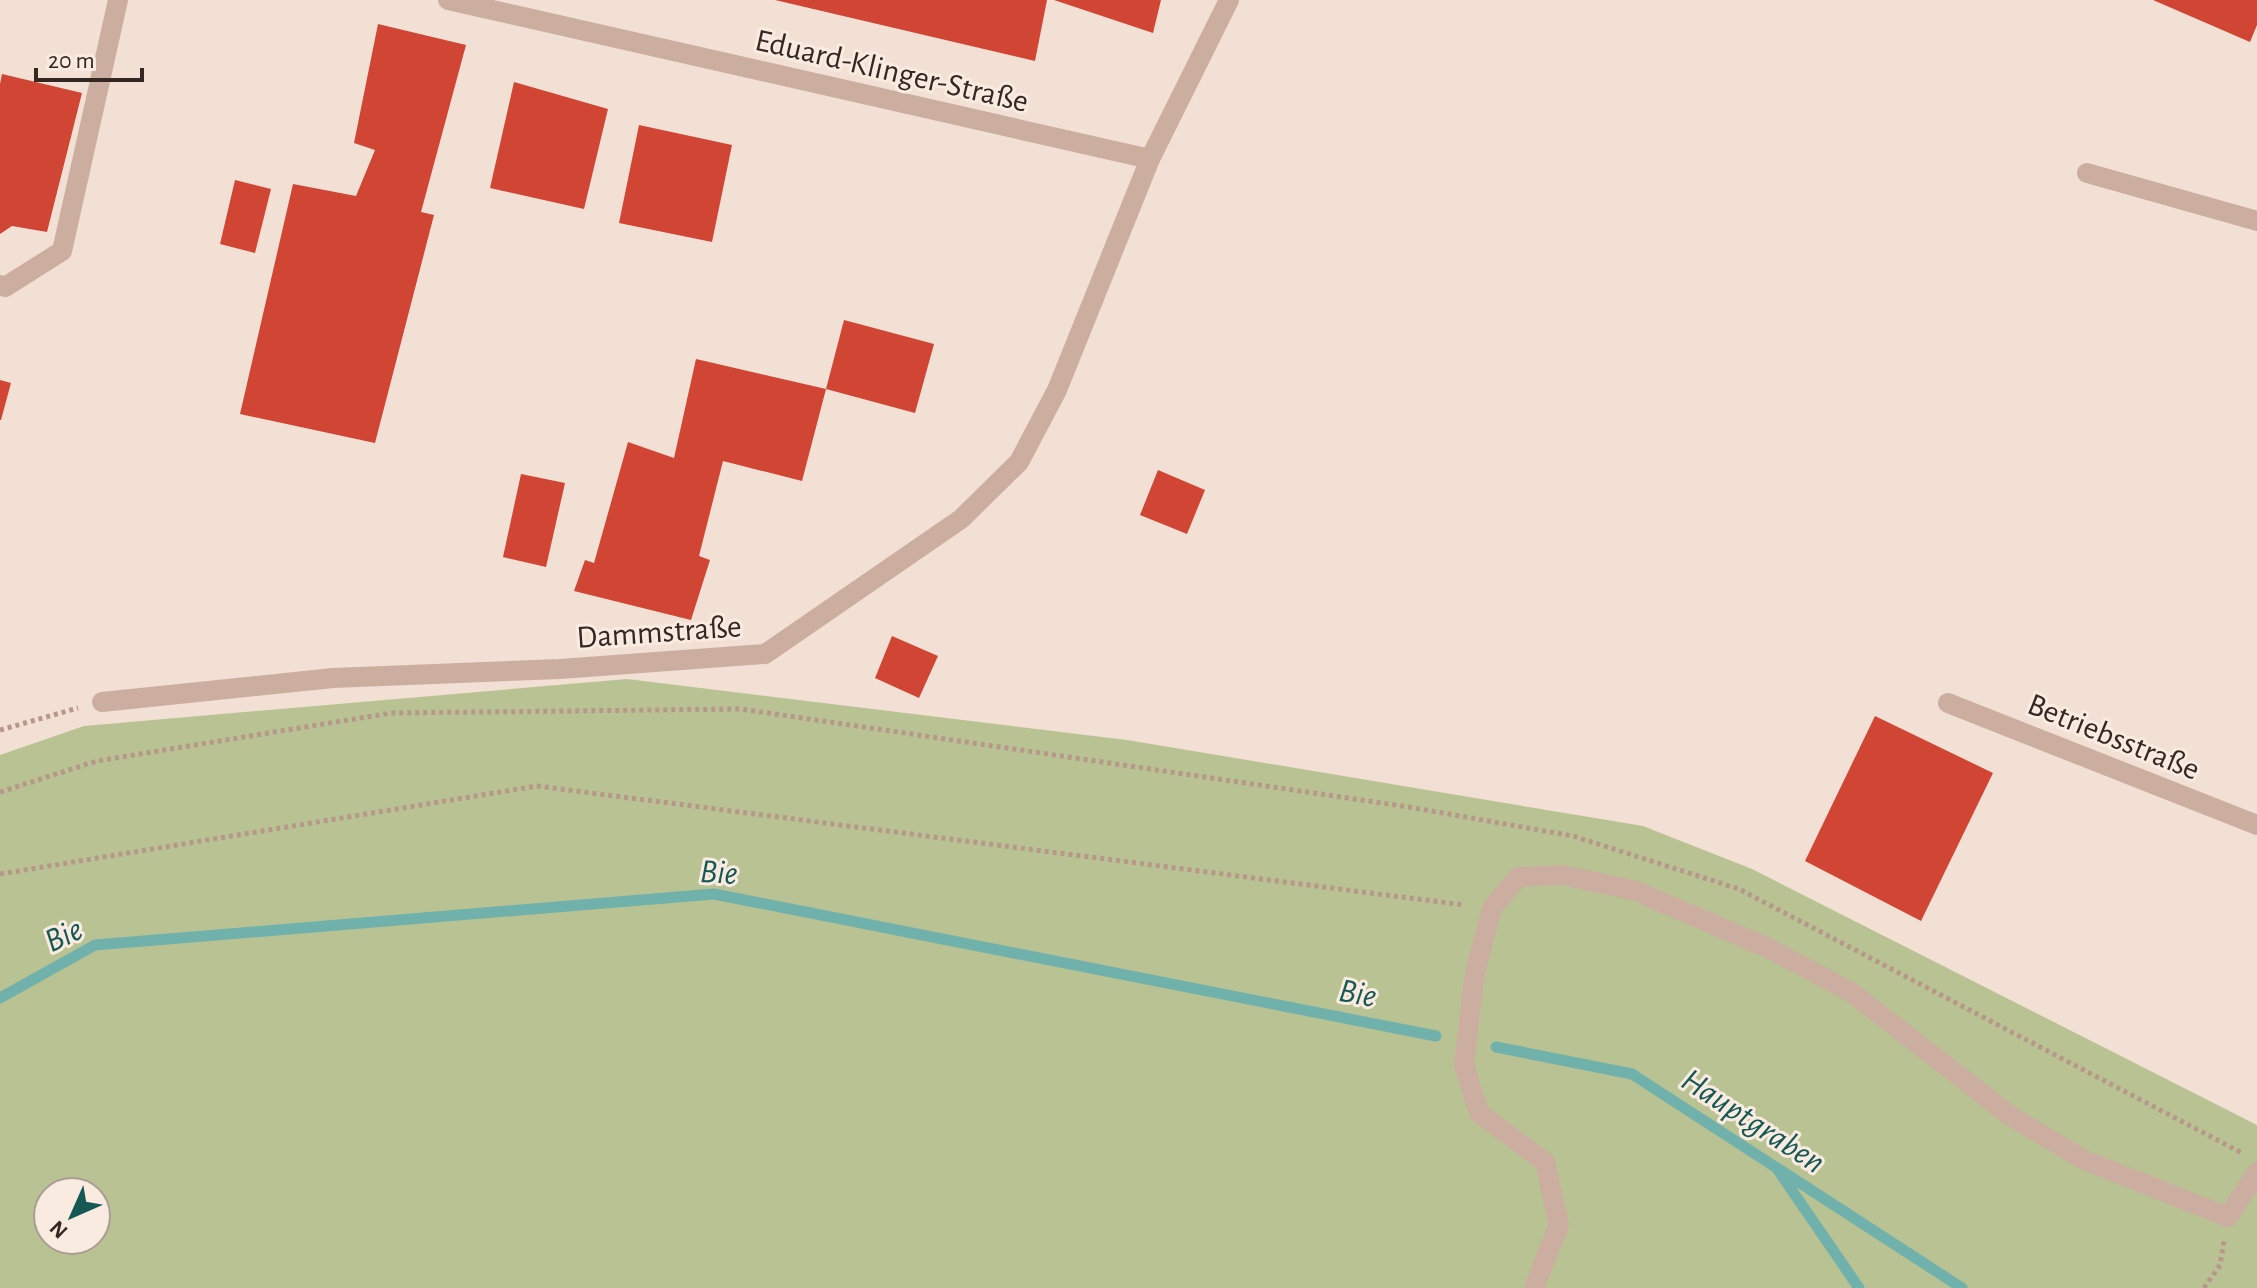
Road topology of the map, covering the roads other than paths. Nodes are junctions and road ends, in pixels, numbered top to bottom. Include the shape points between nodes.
1 (118, 0) edge
2 (448, 0) edge
3 (1229, 0) edge
4 (1150, 159) junction
5 (2087, 173) dead end
6 (2257, 221) edge
7 (0, 285) edge
8 (102, 702) road end
9 (1948, 703) dead end
10 (2257, 825) edge
11 (2257, 1172) edge
12 (1534, 1288) edge

1 - 7 street via 62,251 5,287
2 - 4 street, Eduard-Klinger-Straße
3 - 4 street
4 - 8 street, Dammstraße via 1057,390 1019,462 961,519 765,654 333,678
5 - 6 street
9 - 10 street, Betriebsstraße
11 - 12 street via 2228,1217 2084,1160 2012,1117 1851,992 1768,948 1636,891 1563,875 1518,877 1492,908 1475,972 1464,1065 1479,1113 1545,1162 1559,1225

